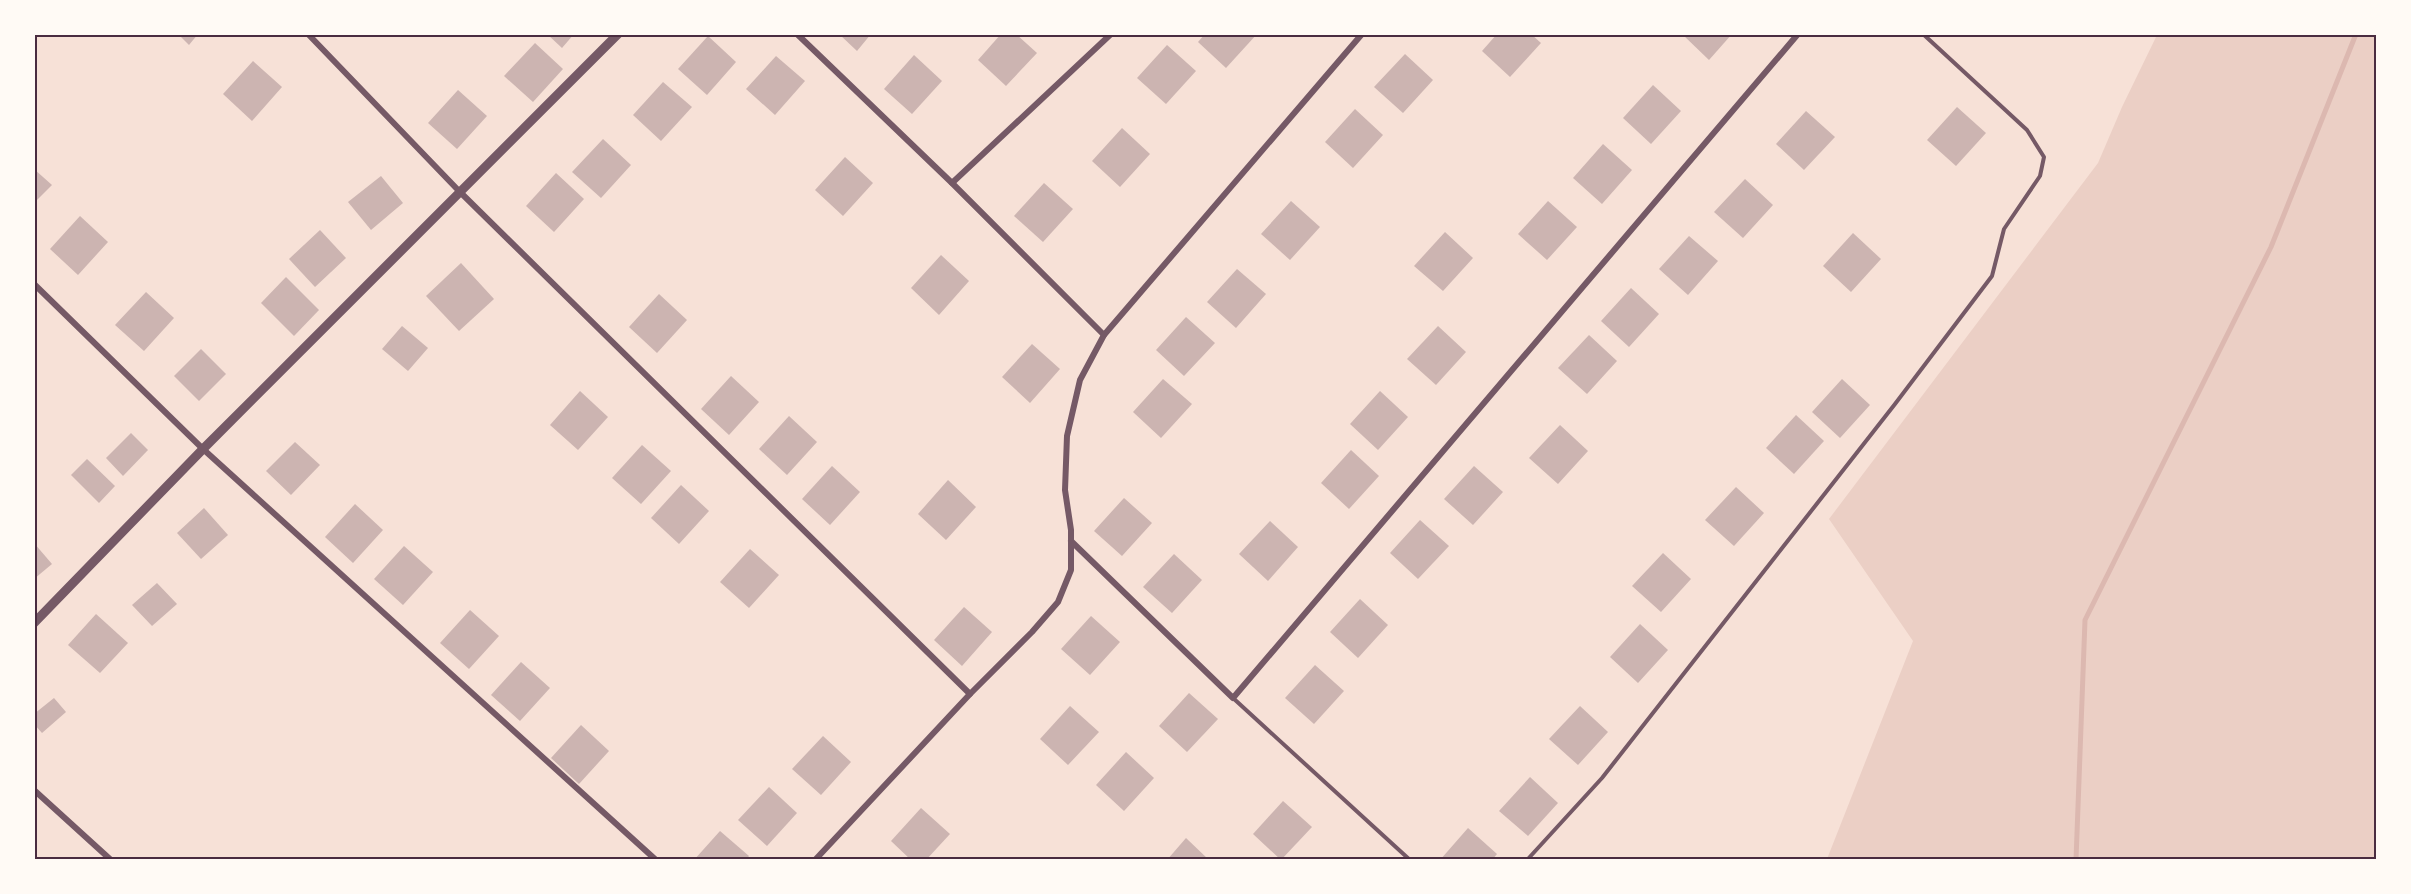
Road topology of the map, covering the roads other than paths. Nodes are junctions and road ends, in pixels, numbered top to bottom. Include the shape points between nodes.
1 (308, 34) edge
2 (618, 34) edge
3 (797, 34) edge
4 (1111, 34) edge
5 (1362, 34) edge
6 (1798, 34) edge
7 (1923, 34) edge
8 (952, 183) junction
9 (459, 191) junction
10 (34, 284) edge
11 (1104, 334) junction
12 (202, 449) junction
13 (1071, 541) junction
14 (34, 623) edge
15 (970, 694) junction
16 (1233, 698) junction
17 (34, 789) edge
18 (111, 860) edge
19 (656, 860) edge
20 (815, 860) edge
21 (1410, 860) edge
22 (1527, 860) edge

1 - 9 street
2 - 9 street
3 - 8 street
4 - 8 street
5 - 11 street
6 - 16 street
7 - 22 lane via 2027,130 2044,157 2040,176 2004,229 1992,276 1602,778
8 - 11 street
9 - 12 street
9 - 15 street
10 - 12 street
11 - 13 street via 1080,380 1067,436 1065,490
12 - 14 street
12 - 19 street
13 - 15 street via 1071,570 1058,602
13 - 16 street
15 - 20 street
16 - 21 lane
17 - 18 street

